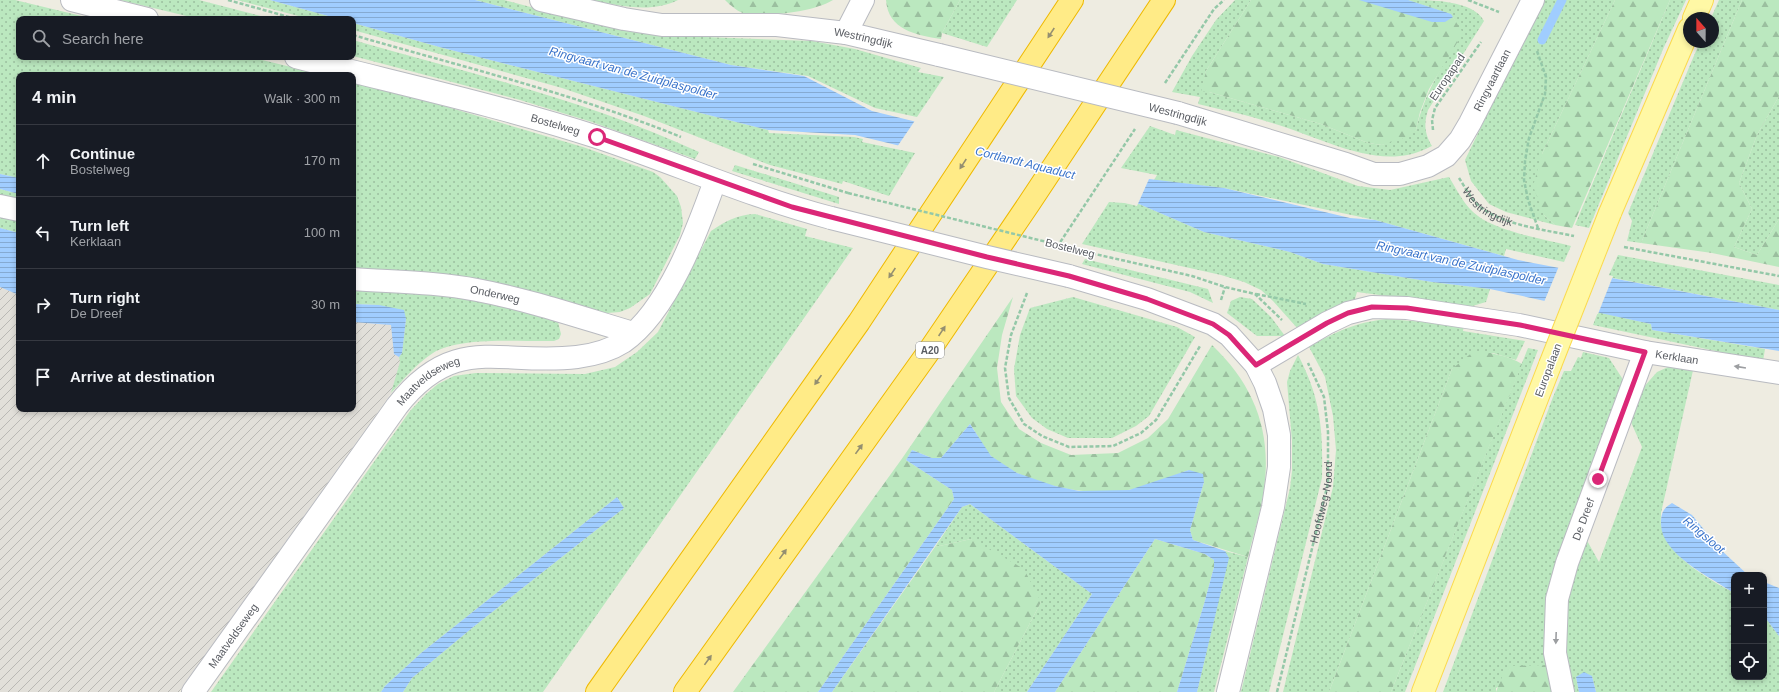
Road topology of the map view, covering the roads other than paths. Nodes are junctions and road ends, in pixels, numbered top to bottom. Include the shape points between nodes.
1 (72, 0) edge
2 (541, 0) edge
3 (863, 0) edge
4 (1072, 0) edge
5 (1164, 0) edge
6 (1533, 0) edge
7 (1702, 0) edge
8 (1697, 12) edge
9 (135, 16) edge
10 (846, 32) junction
11 (1683, 43) edge
12 (308, 60) edge
13 (355, 72) edge
14 (356, 72) edge
15 (1446, 156) joint
16 (715, 181) junction
17 (0, 206) edge
18 (16, 209) edge
19 (356, 279) edge
20 (633, 333) junction
21 (1645, 352) junction
22 (1256, 365) junction
23 (1779, 373) edge
24 (193, 692) edge
25 (597, 692) edge
26 (685, 692) edge
27 (1228, 692) edge
28 (1423, 692) edge
29 (1563, 692) edge

1 - 9 street
2 - 10 street, Westringdijk via 662,25 777,25
3 - 10 street
4 -> 25 highway via 858,322
26 -> 5 highway, A20 via 927,354
6 - 15 street, Ringvaartlaan via 1470,123
7 - 8 main road
10 - 15 street, Westringdijk, bridge via 1178,113 1374,174 1400,174 1428,166
11 - 28 main road, Europalaan, bridge via 1610,214
12 - 13 street, Bostelweg
14 - 16 street, Bostelweg via 512,112 597,137
16 - 20 street, Maatveldseweg via 696,232 666,290
16 - 22 street, Bostelweg, bridge via 831,218 1069,276 1147,299 1213,324 1229,335
17 - 18 street
19 - 20 street, Onderweg via 416,282 476,290 532,303
20 - 24 street, Maatveldseweg via 613,347 586,356 470,357 444,365 422,378 397,406
21 - 22 street, Kerklaan via 1520,325 1407,308 1372,307 1348,313 1327,323
23 -> 21 street, Kerklaan
21 -> 29 street, De Dreef via 1567,563 1558,599 1555,653
22 - 27 street via 1274,409 1279,435 1279,467 1272,507

